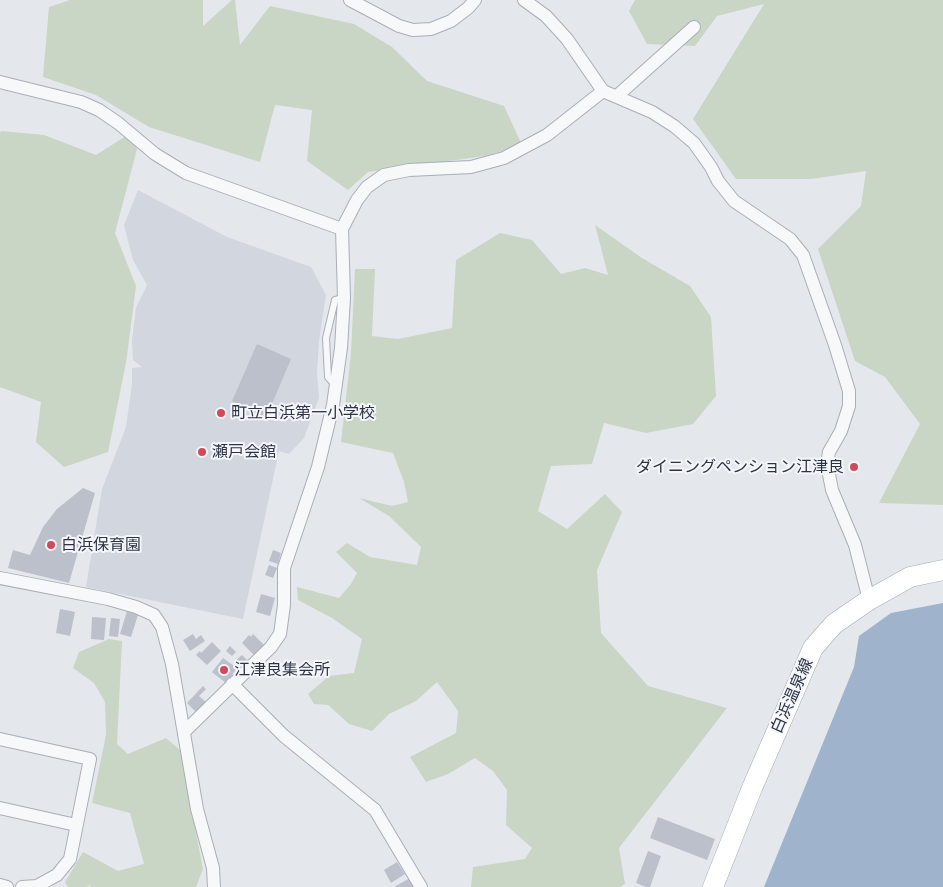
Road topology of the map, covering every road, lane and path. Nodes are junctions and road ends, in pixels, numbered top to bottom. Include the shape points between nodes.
1 (350, 0) edge
2 (475, 0) edge
3 (524, 0) edge
4 (694, 27) dead end
5 (0, 82) edge
6 (603, 90) junction
7 (617, 96) junction
8 (342, 229) junction
9 (943, 570) edge
10 (0, 578) edge
11 (869, 600) junction
12 (232, 684) junction
13 (184, 732) junction
14 (0, 739) edge
15 (0, 808) edge
16 (76, 825) junction
17 (0, 886) edge
18 (8, 887) edge
19 (22, 887) edge
20 (214, 887) edge
21 (421, 887) edge
22 (713, 887) edge

1 - 2 street via 413,30 431,29 451,21
3 - 6 street via 546,16 567,39
4 - 7 street
5 - 8 street via 81,102 99,110 186,173
6 - 7 street
6 - 8 street via 547,135 504,158 471,167 409,170 384,175 367,187
7 - 11 street via 652,112 694,143 734,201 790,239 803,255 849,391 849,406 827,464 832,490 855,545
8 - 12 street via 344,298 336,386 318,467 284,568 280,634 271,647
9 - 11 main road, 白浜温泉線 via 910,577
10 - 13 street via 108,599 136,606 154,615 162,627 172,664
11 - 22 main road, 白浜温泉線 via 834,624 813,648
12 - 13 street
12 - 21 street via 284,736 375,810
13 - 20 street via 197,809 213,868
14 - 16 street via 90,758
15 - 16 street
16 - 19 street via 70,859 57,875 37,886
17 - 18 street

